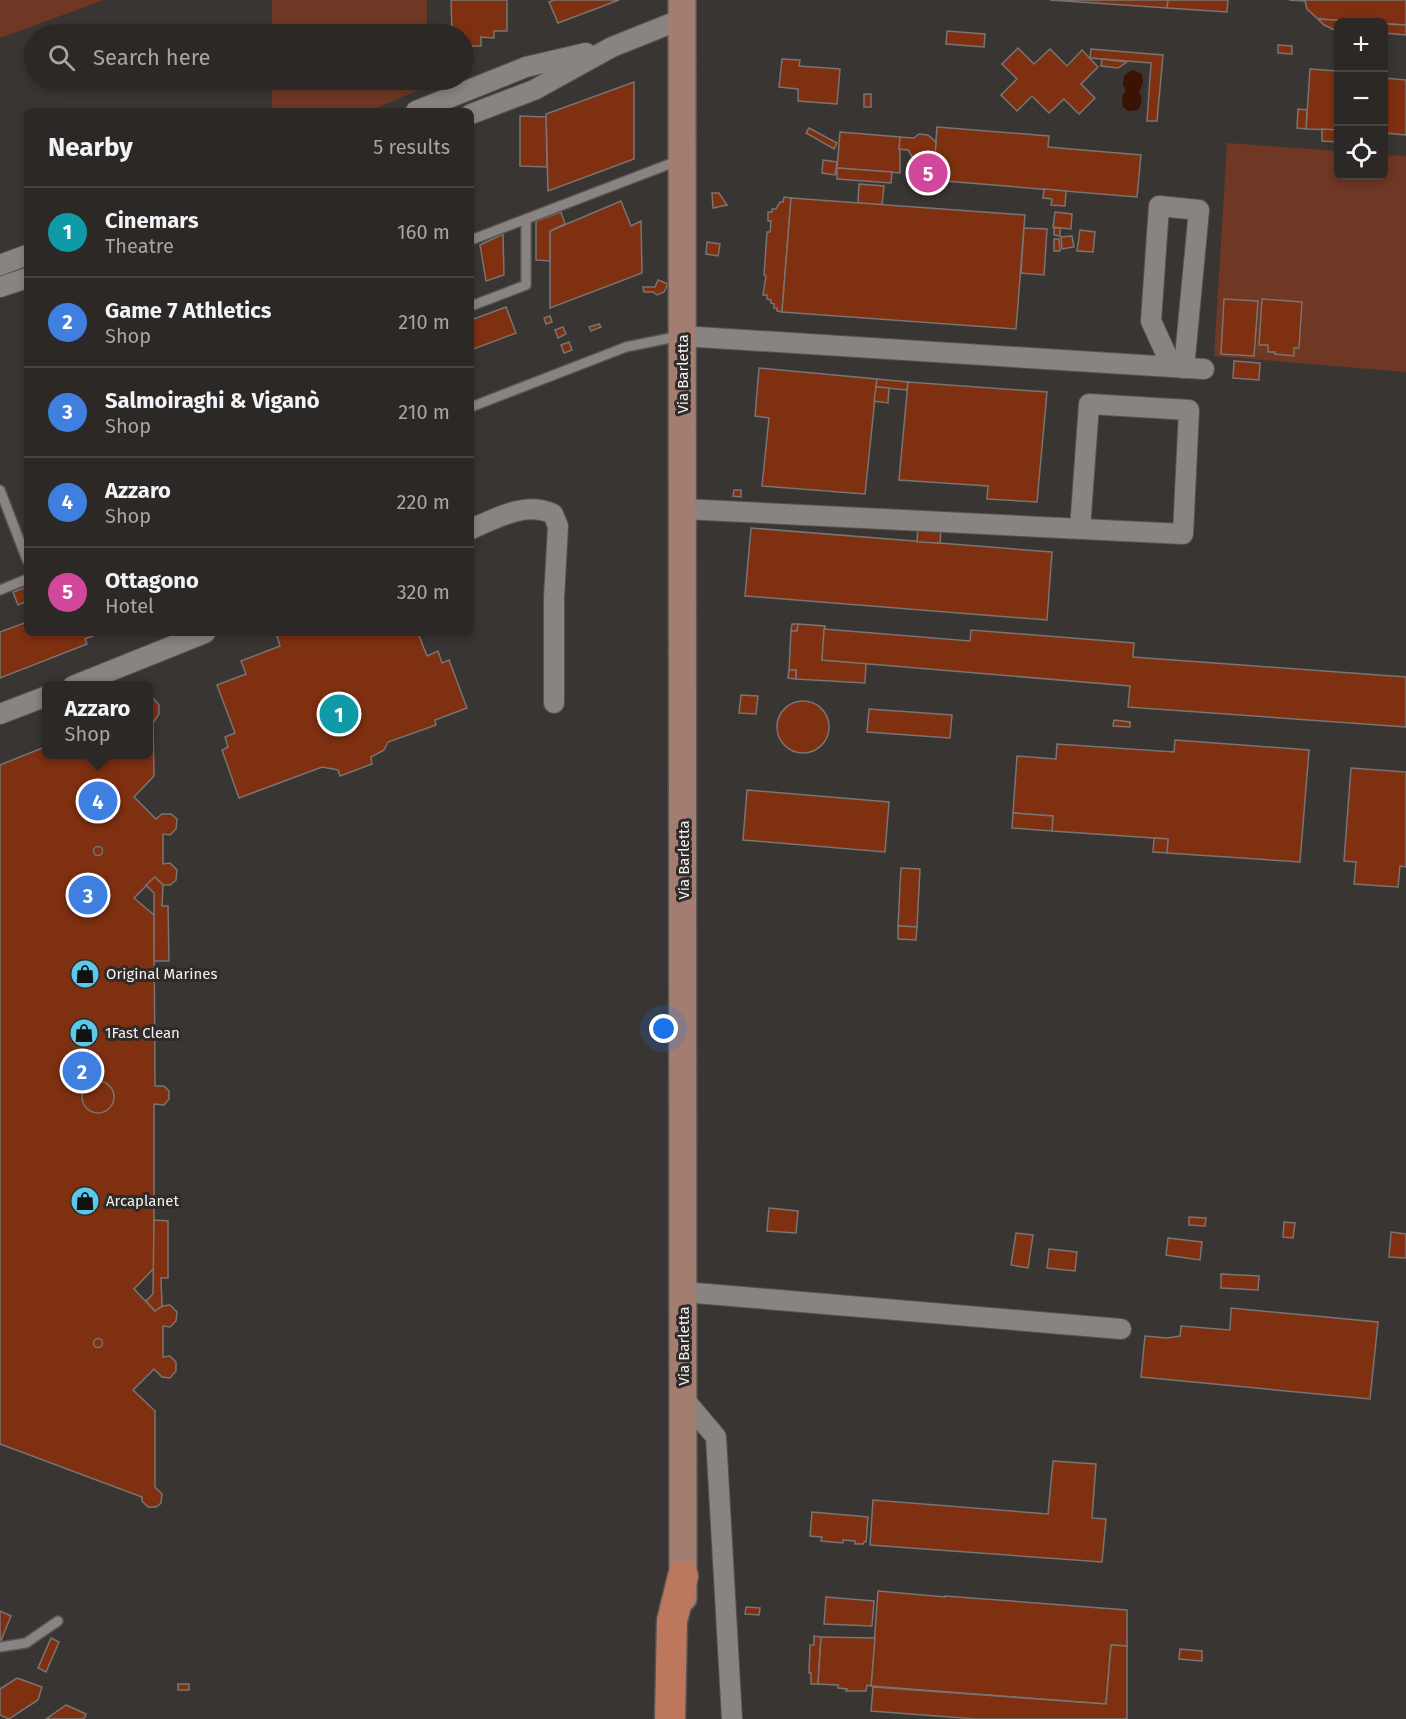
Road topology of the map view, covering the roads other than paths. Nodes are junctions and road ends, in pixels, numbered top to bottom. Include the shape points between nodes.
1 (682, 9) edge
2 (612, 47) junction
3 (474, 88) edge
4 (468, 90) edge
5 (424, 108) edge
6 (474, 113) edge
7 (682, 160) junction
8 (526, 219) junction
9 (474, 239) edge
10 (24, 256) edge
11 (0, 265) edge
12 (24, 279) edge
13 (0, 287) edge
14 (474, 305) edge
15 (682, 336) junction
16 (1178, 367) junction
17 (1204, 369) dead end
18 (474, 406) edge
19 (0, 490) edge
20 (683, 509) junction
21 (474, 528) edge
22 (1080, 529) junction
23 (24, 552) edge
24 (24, 580) edge
25 (0, 590) edge
26 (198, 636) edge
27 (85, 681) edge
28 (42, 698) edge
29 (554, 703) dead end
30 (0, 714) edge
31 (684, 1292) junction
32 (1121, 1329) dead end
33 (684, 1399) junction
34 (683, 1576) junction
35 (58, 1621) dead end
36 (0, 1647) edge
37 (670, 1719) edge
38 (684, 1719) edge
39 (732, 1719) edge

1 - 2 street
1 - 7 main road, Via Barletta
2 - 3 street via 526,67
2 - 6 street via 534,90
4 - 5 street
7 - 8 lane
7 - 15 main road, Via Barletta
8 - 9 lane
8 - 14 lane via 526,285
10 - 11 street
12 - 13 street
15 - 16 street
15 - 18 lane via 626,347
15 - 20 main road, Via Barletta
16 - 16 street via 1198,210 1158,206 1151,321
16 - 17 street
19 - 23 lane
20 - 22 street
20 - 31 main road, Via Barletta
21 - 29 street via 519,510 543,509 553,514 558,526
22 - 22 street via 1089,404 1189,411 1183,534
24 - 25 lane
26 - 27 street
28 - 30 street
31 - 32 street
31 - 33 main road, Via Barletta
33 - 34 main road, Via Barletta
33 - 39 street via 716,1437
34 - 37 main road via 672,1621
34 - 38 main road, Via Barletta
35 - 36 lane via 26,1643

